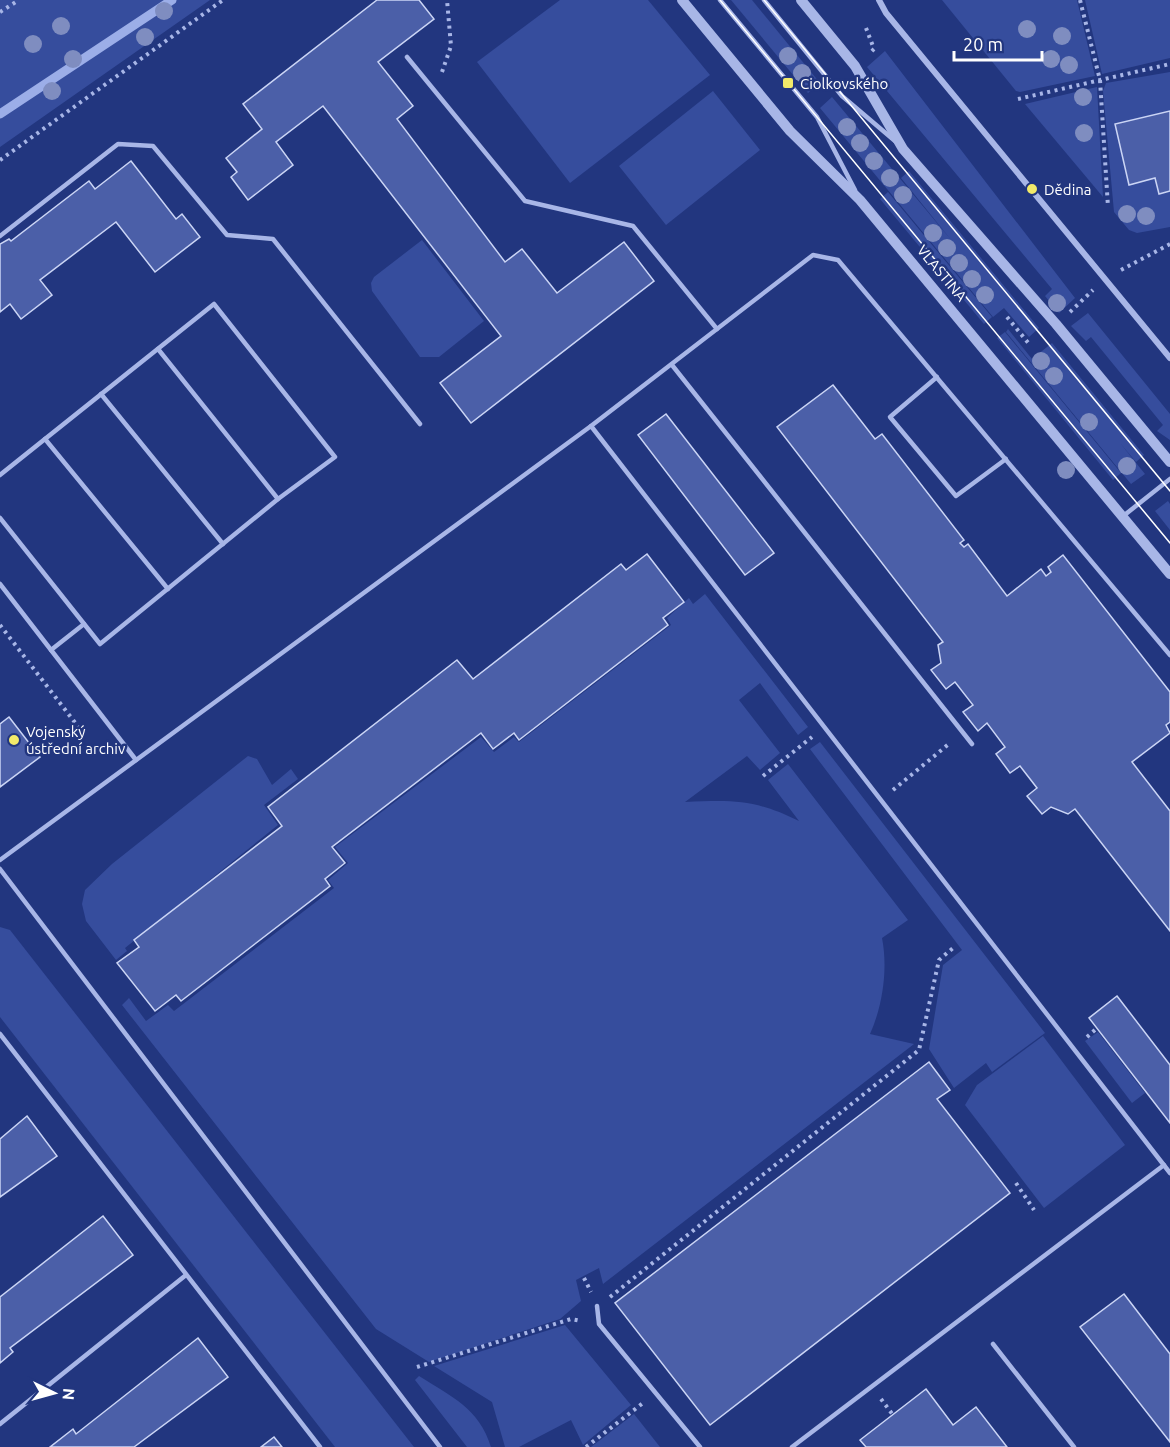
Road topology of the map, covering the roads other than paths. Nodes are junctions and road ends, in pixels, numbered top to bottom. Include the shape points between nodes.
1 (682, 0) edge
2 (720, 0) edge
3 (764, 0) edge
4 (801, 0) edge
5 (879, 0) edge
6 (406, 57) dead end
7 (903, 149) junction
8 (860, 200) junction
9 (0, 236) edge
10 (717, 329) junction
11 (158, 349) junction
12 (1170, 358) edge
13 (672, 365) junction
14 (937, 377) junction
15 (101, 394) junction
16 (420, 424) dead end
17 (591, 426) junction
18 (45, 439) junction
19 (1006, 459) junction
20 (1170, 462) edge
21 (0, 475) edge
22 (1170, 479) edge
23 (278, 499) junction
24 (1122, 517) junction
25 (0, 518) edge
26 (223, 544) junction
27 (1170, 573) edge
28 (0, 584) edge
29 (168, 588) junction
30 (84, 624) junction
31 (51, 650) junction
32 (1170, 655) edge
33 (972, 744) dead end
34 (136, 760) junction
35 (0, 860) edge
36 (0, 869) edge
37 (0, 1034) edge
38 (1164, 1165) junction
39 (1170, 1173) edge
40 (186, 1275) junction
41 (597, 1306) road end
42 (993, 1344) dead end
43 (0, 1424) edge
44 (320, 1447) edge
45 (440, 1447) edge
46 (700, 1447) edge
47 (792, 1447) edge
48 (1074, 1447) edge

1 - 8 street, VLASTINA via 790,131
2 - 8 lane via 817,117
3 - 7 lane via 842,96
4 - 7 street via 855,66
5 - 12 street
6 - 10 lane via 525,201 633,226
7 - 20 street
8 - 24 street, VLASTINA
9 - 16 lane via 118,144 153,146 226,235 273,239
10 - 13 lane
10 - 14 lane via 813,255 838,260
11 - 15 lane
11 - 23 lane
11 - 23 lane via 214,304 334,457
13 - 17 lane
13 - 33 lane
14 - 19 lane
14 - 19 lane via 890,417 957,496
15 - 18 lane
15 - 26 lane
17 - 34 lane
17 - 38 lane
18 - 21 lane
18 - 29 lane
19 - 32 lane
22 - 24 lane
23 - 26 lane
24 - 27 street, VLASTINA
25 - 30 lane
26 - 29 lane
28 - 31 lane
29 - 30 lane via 100,644
30 - 31 lane
31 - 34 lane
34 - 35 lane
36 - 45 lane
37 - 40 lane
38 - 39 lane
38 - 47 lane
40 - 43 lane
40 - 44 lane
41 - 46 lane via 599,1324
42 - 48 lane

